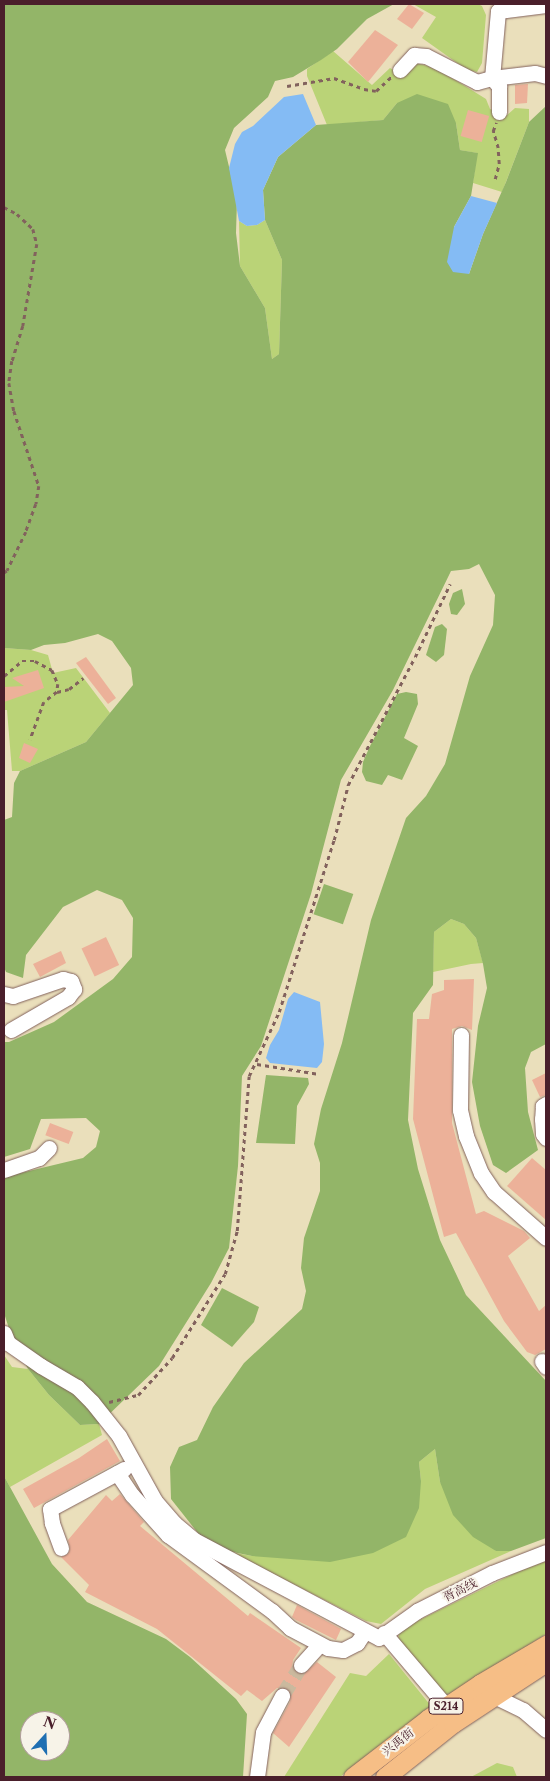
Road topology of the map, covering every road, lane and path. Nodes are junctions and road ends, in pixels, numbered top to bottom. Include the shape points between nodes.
1 (546, 5) edge
2 (494, 8) edge
3 (400, 70) joint
4 (546, 76) edge
5 (492, 78) junction
6 (287, 86) dead end
7 (499, 112) joint
8 (495, 179) dead end
9 (4, 207) edge
10 (4, 574) edge
11 (450, 584) dead end
12 (4, 676) edge
13 (83, 678) dead end
14 (57, 692) junction
15 (30, 740) dead end
16 (4, 994) edge
17 (12, 1030) dead end
18 (461, 1036) dead end
19 (257, 1064) junction
20 (319, 1074) dead end
21 (546, 1104) edge
22 (546, 1138) edge
23 (49, 1148) dead end
24 (4, 1170) edge
25 (546, 1238) edge
26 (4, 1334) edge
27 (92, 1402) junction
28 (134, 1464) junction
29 (117, 1473) junction
30 (61, 1548) dead end
31 (546, 1552) edge
32 (365, 1631) junction
33 (381, 1636) junction
34 (320, 1644) junction
35 (546, 1646) edge
36 (546, 1662) edge
37 (301, 1666) tunnel mouth
38 (282, 1696) tunnel mouth
39 (494, 1696) junction
40 (446, 1706) junction
41 (546, 1730) edge
42 (257, 1777) edge
43 (353, 1777) edge
44 (385, 1777) edge

1 - 2 street
2 - 5 street
3 - 5 street via 414,55 426,56 477,82
3 - 6 path via 376,91 334,78
4 - 5 street via 535,73
5 - 7 street via 499,86
7 - 8 path via 493,132 499,164
9 - 10 path via 33,229 37,244 9,383 14,411 39,486 26,532
11 - 19 path via 348,785 334,840 279,1012
12 - 14 path via 22,661 35,661 52,670 58,684
13 - 14 path via 68,689
14 - 15 path via 44,702
16 - 17 street via 13,996 63,979 71,981 74,989 68,997
18 - 25 street via 460,1110 466,1136 481,1173 494,1192
19 - 20 path
19 - 27 path via 249,1076 237,1231 225,1274 172,1358 138,1395 113,1403
21 - 22 street via 542,1119
23 - 24 street via 39,1158
26 - 27 street via 8,1342 77,1387
27 - 28 street via 119,1436
28 - 29 street
28 - 32 street via 155,1501 194,1540
29 - 30 street via 50,1509
29 - 34 street via 168,1535 272,1611 290,1628
31 - 33 street, 胥高线 via 417,1611
32 - 33 street
32 - 34 street via 356,1643 344,1650
33 - 40 street
34 - 37 street
35 - 40 main road, 兴禹街 / S214
36 - 39 main road, 兴禹街 / S214
38 - 42 street via 263,1732
39 - 41 street via 523,1710
39 - 44 main road, 兴禹街 / S214 via 453,1722
40 - 43 main road, 兴禹街 / S214

